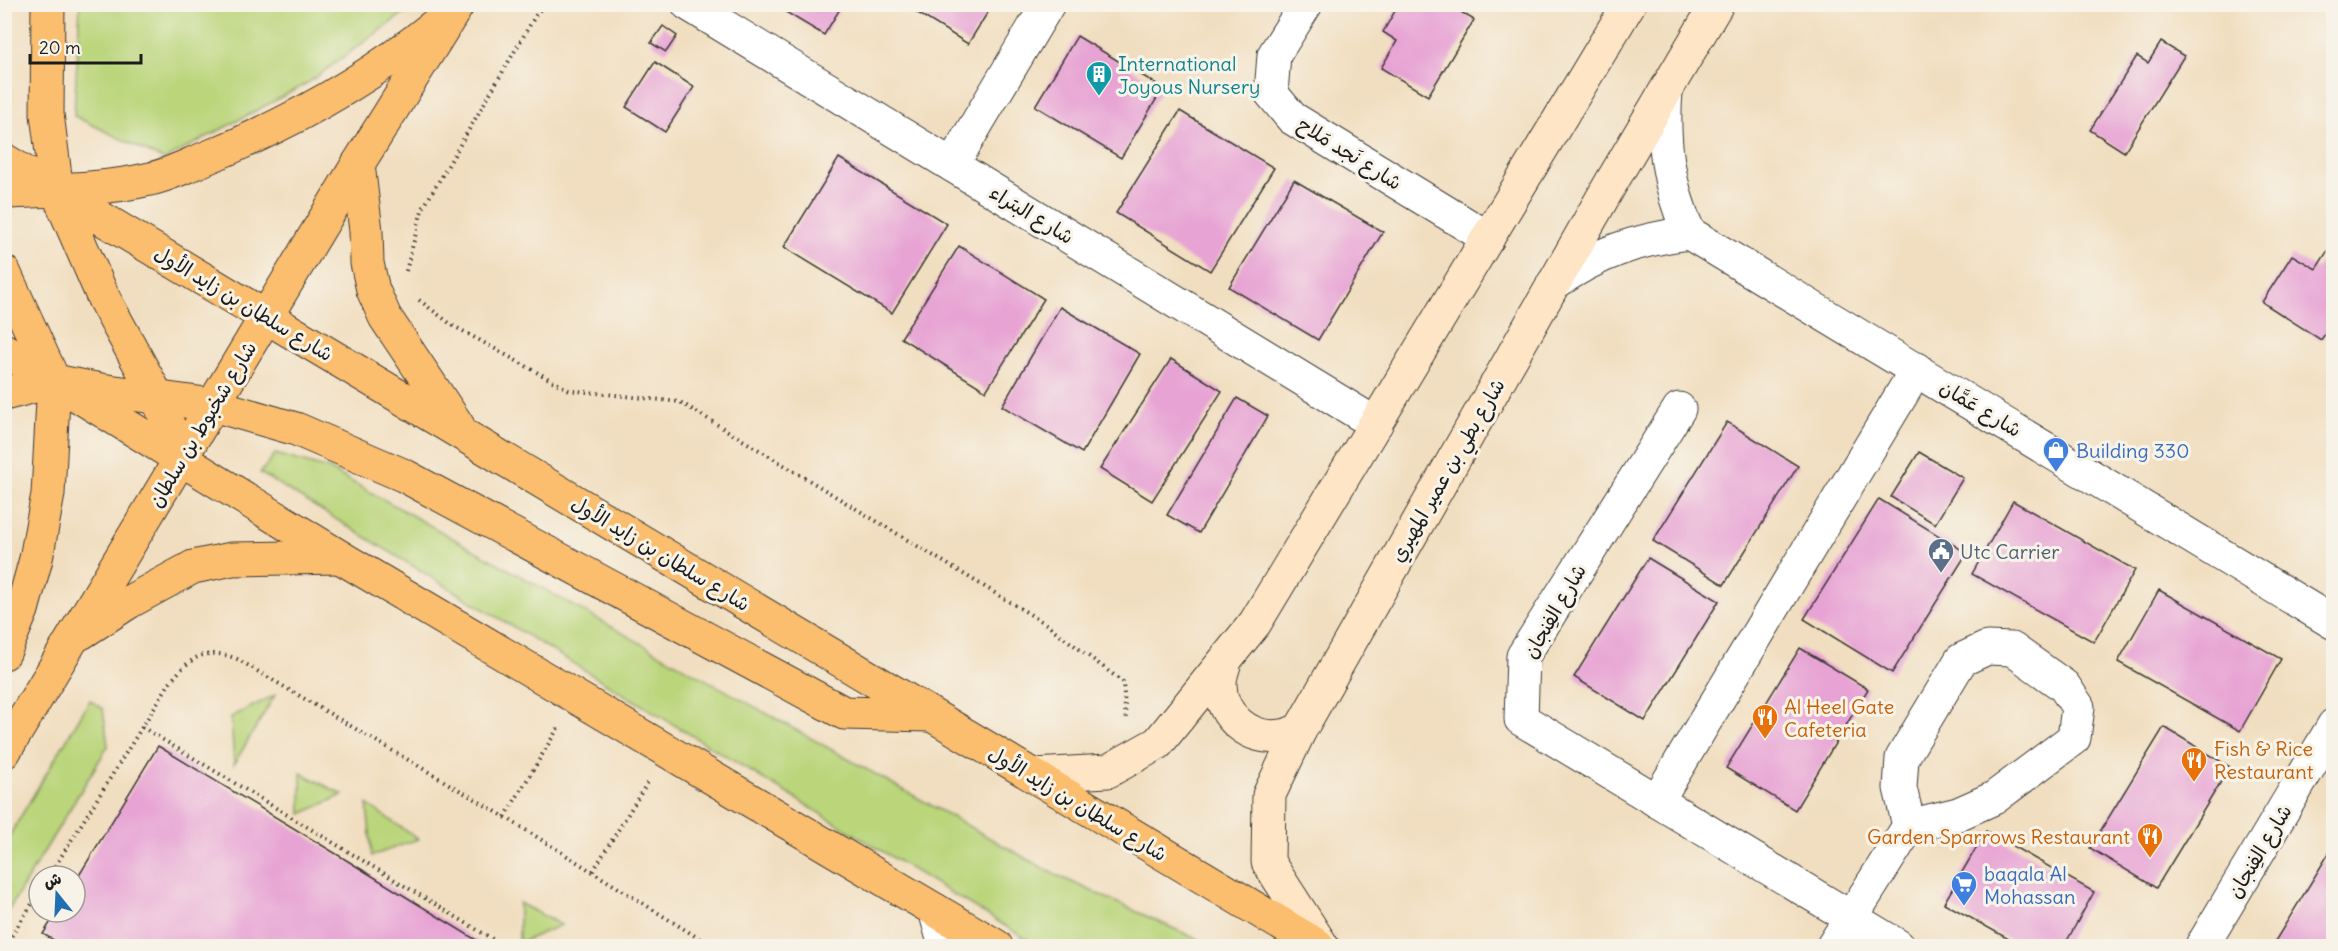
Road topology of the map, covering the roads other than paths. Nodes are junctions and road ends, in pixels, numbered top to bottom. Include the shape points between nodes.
1 (48, 4) edge
2 (687, 4) edge
3 (1048, 4) edge
4 (1306, 4) edge
5 (1629, 4) edge
6 (1717, 4) edge
7 (457, 6) edge
8 (1666, 91) junction
9 (4, 160) edge
10 (357, 164) junction
11 (952, 165) junction
12 (57, 191) junction
13 (4, 192) edge
14 (1689, 233) junction
15 (1488, 238) junction
16 (4, 272) edge
17 (1553, 284) junction
18 (266, 316) junction
19 (4, 350) edge
20 (1917, 369) junction
21 (54, 381) junction
22 (4, 394) edge
23 (158, 398) junction
24 (213, 405) junction
25 (1680, 409) dead end
26 (1376, 424) junction
27 (464, 434) junction
28 (182, 459) junction
29 (340, 557) junction
30 (2334, 622) edge
31 (75, 637) junction
32 (4, 652) edge
33 (1224, 665) junction
34 (930, 715) junction
35 (2334, 725) edge
36 (1300, 730) junction
37 (4, 752) edge
38 (1034, 775) junction
39 (1657, 801) junction
40 (1909, 826) junction
41 (935, 910) junction
42 (1851, 918) junction
43 (945, 946) edge
44 (996, 946) edge
45 (1318, 946) edge
46 (1323, 946) edge
47 (1833, 946) edge
48 (1898, 946) edge
49 (2202, 946) edge

1 - 12 main road via 47,114
2 - 11 street, شارع البتراء
3 - 11 street
4 - 15 street, شارع نَجد مَلاح via 1274,55 1271,93 1292,118
5 - 15 street
6 - 8 street, شارع بطي بن عمير المهيري
7 - 10 main road, شارع شخبوط بن سلطان
7 - 12 main road via 403,51 285,124 152,179
8 - 14 street via 1663,120 1669,178
8 - 17 street, شارع بطي بن عمير المهيري
9 - 12 main road, شارع سلطان بن زايد الأول
10 - 18 main road, شارع شخبوط بن سلطان
10 - 27 main road via 373,290 385,317
11 - 26 street, شارع البتراء
12 - 13 main road
12 - 18 main road, شارع سلطان بن زايد الأول
12 - 23 main road via 104,299
14 - 17 street via 1631,243
14 - 20 street, شارع عَمَّان
15 - 26 street
16 - 21 main road
17 - 36 street, شارع بطي بن عمير المهيري
18 - 24 main road, شارع شخبوط بن سلطان
18 - 27 main road, شارع سلطان بن زايد الأول
19 - 21 main road
20 - 30 street, شارع عَمَّان
20 - 39 street
21 - 22 main road
21 - 23 main road
21 - 28 main road
21 - 32 main road via 48,494 22,610
23 - 24 main road
23 - 28 main road
24 - 28 main road, شارع شخبوط بن سلطان
24 - 34 main road via 296,429 405,476 844,713
25 - 39 street, شارع الفِنجان via 1523,656 1521,719
26 - 33 street via 1255,623
27 - 34 main road, شارع سلطان بن زايد الأول
28 - 29 main road
28 - 31 main road, شارع شخبوط بن سلطان
29 - 31 main road via 232,559 192,567
29 - 41 main road
31 - 37 main road, شارع شخبوط بن سلطان
33 - 36 street via 1220,683 1223,701 1246,730 1263,736 1282,736
33 - 38 street via 1158,743 1108,771
34 - 38 main road, شارع سلطان بن زايد الأول
35 - 49 street, شارع الفِنجان
36 - 46 street, شارع بطي بن عمير المهيري via 1269,795 1268,862
38 - 45 main road, شارع سلطان بن زايد الأول
39 - 42 street, شارع الفِنجان
40 - 40 street via 1958,814 1994,798 2074,738 2078,707 2064,686 2012,649 1987,648 1961,660 1902,758 1900,788
40 - 42 street
41 - 43 street
41 - 44 main road
42 - 47 street
42 - 48 street, شارع الفِنجان

